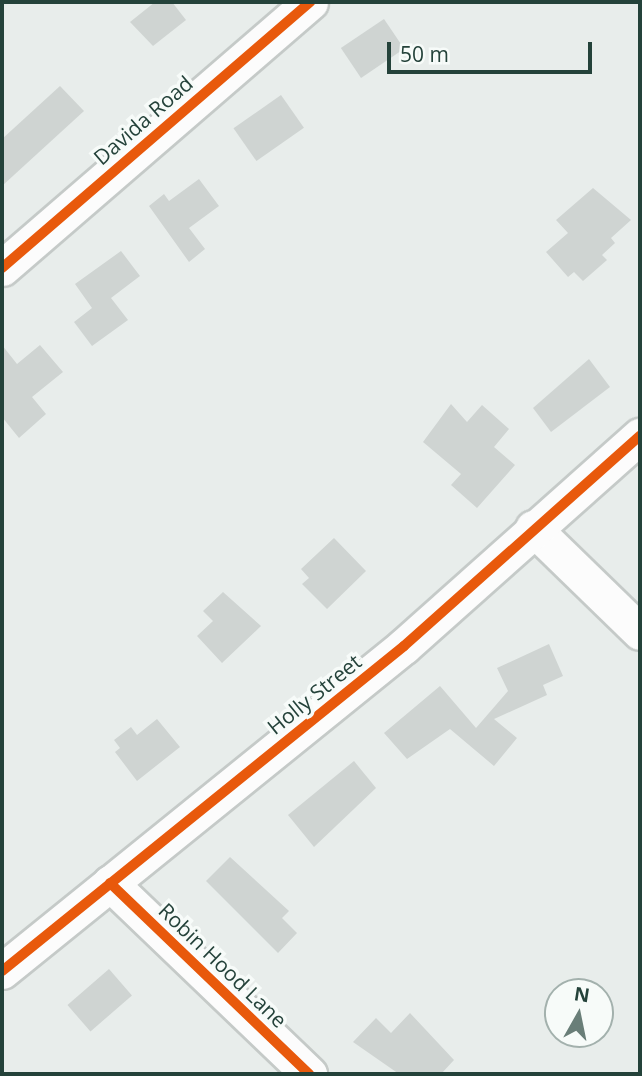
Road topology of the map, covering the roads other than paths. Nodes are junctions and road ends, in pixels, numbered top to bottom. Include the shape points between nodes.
1 (310, 2) edge
2 (2, 268) edge
3 (640, 436) edge
4 (533, 528) junction
5 (640, 632) edge
6 (110, 883) junction
7 (2, 971) edge
8 (309, 1074) edge

1 - 2 street, Davida Road
3 - 4 street, Holly Street
4 - 5 street
4 - 6 street, Holly Street via 404,646
6 - 7 street, Holly Street
6 - 8 street, Robin Hood Lane

